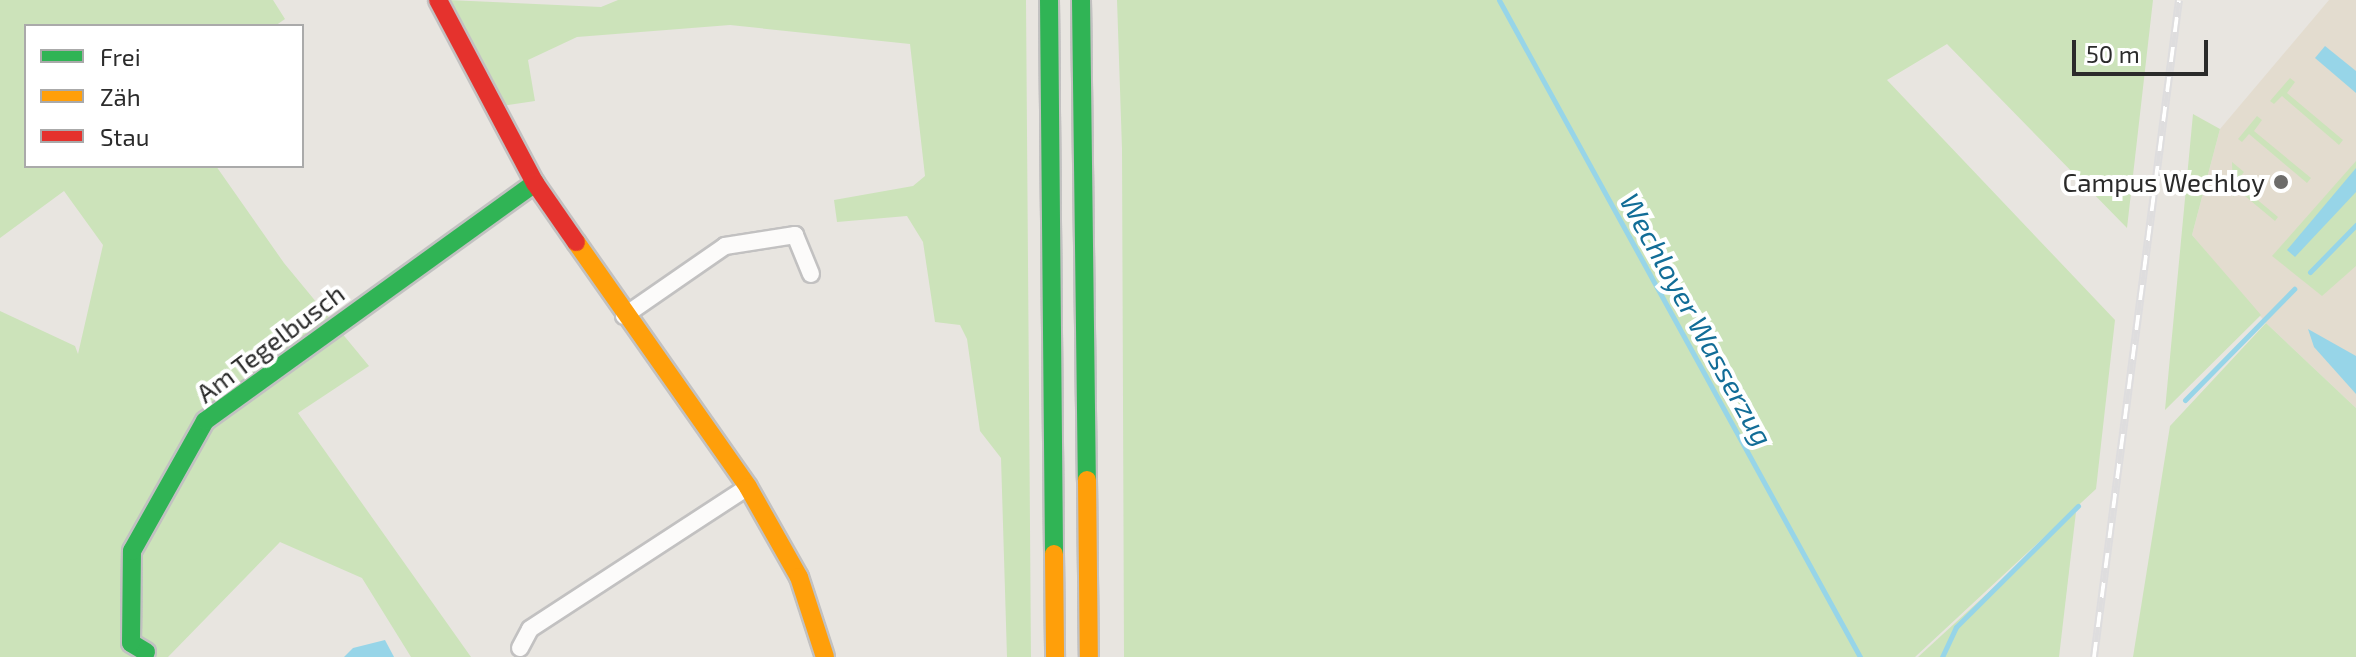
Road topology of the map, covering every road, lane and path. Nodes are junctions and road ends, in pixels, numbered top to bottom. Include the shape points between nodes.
1 (438, 0) edge
2 (1049, 0) edge
3 (1083, 6) edge
4 (535, 183) junction
5 (811, 274) dead end
6 (624, 316) junction
7 (748, 487) junction
8 (520, 648) dead end
9 (146, 652) dead end
10 (825, 657) edge
11 (1055, 657) edge
12 (1089, 657) edge

1 - 4 main road
2 - 11 main road
3 - 12 main road
4 - 6 main road
4 - 9 main road, Am Tegelbusch via 205,421 132,551 131,643
5 - 6 street via 795,235 725,246
6 - 7 main road
7 - 8 street via 530,629
7 - 10 main road via 799,577

